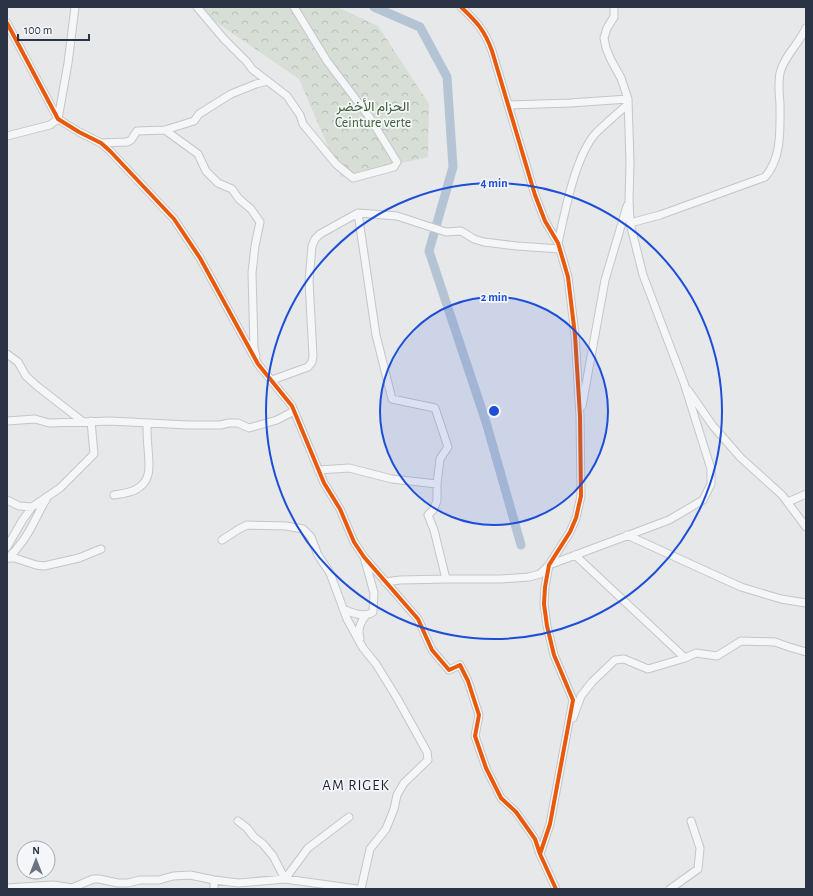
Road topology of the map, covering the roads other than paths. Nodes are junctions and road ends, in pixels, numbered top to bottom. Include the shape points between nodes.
1 (75, 7) edge
2 (198, 7) edge
3 (294, 7) edge
4 (461, 7) edge
5 (614, 7) edge
6 (620, 7) edge
7 (614, 17) junction
8 (7, 23) edge
9 (806, 28) edge
10 (268, 80) junction
11 (628, 102) junction
12 (509, 105) junction
13 (54, 122) junction
14 (165, 130) junction
15 (7, 136) edge
16 (101, 143) junction
17 (629, 200) junction
18 (358, 213) junction
19 (630, 223) junction
20 (559, 246) junction
21 (7, 354) edge
22 (258, 364) junction
23 (272, 380) junction
24 (684, 383) junction
25 (294, 411) junction
26 (580, 416) junction
27 (7, 421) edge
28 (82, 421) junction
29 (91, 421) junction
30 (147, 423) junction
31 (318, 470) junction
32 (437, 484) junction
33 (806, 494) edge
34 (50, 495) junction
35 (114, 495) dead end
36 (7, 500) edge
37 (788, 502) junction
38 (32, 507) junction
39 (806, 527) edge
40 (627, 535) junction
41 (222, 540) dead end
42 (7, 547) edge
43 (101, 548) dead end
44 (575, 555) junction
45 (364, 557) junction
46 (7, 558) edge
47 (549, 565) junction
48 (446, 579) junction
49 (385, 582) junction
50 (806, 603) edge
51 (343, 609) junction
52 (366, 615) junction
53 (363, 648) junction
54 (806, 652) edge
55 (685, 658) junction
56 (567, 735) junction
57 (348, 817) dead end
58 (238, 820) dead end
59 (691, 821) dead end
60 (540, 854) junction
61 (285, 879) junction
62 (214, 880) junction
63 (129, 886) edge
64 (7, 888) edge
65 (214, 889) edge
66 (357, 889) edge
67 (361, 889) edge
68 (556, 889) edge
69 (670, 889) edge

1 - 13 street via 68,63
2 - 10 street via 252,69
3 - 10 street via 327,61 370,118 397,162 394,167 353,178 336,164 304,124 287,96
4 - 12 street via 477,21 486,35
5 - 7 street
6 - 7 street
7 - 11 street via 604,38 611,60 622,78
8 - 13 street
9 - 19 street via 780,72 779,144 770,172 756,181
10 - 14 street via 231,94 199,114 194,121
11 - 12 street
11 - 17 street
11 - 20 street via 596,134 580,159 566,207
12 - 20 street via 535,195
13 - 15 street
13 - 16 street
14 - 16 street via 137,131 128,142
14 - 22 street via 198,154 206,172 218,183 232,189 260,222 252,273 254,348
16 - 22 street via 174,219 200,258
17 - 19 street
17 - 26 street via 605,280
18 - 20 street via 397,216 446,232 461,231 484,242 517,246
18 - 23 street via 320,234 312,246 309,281 312,362 306,368
18 - 32 street via 376,335 392,399 434,408 448,447 440,459
19 - 24 street via 643,275
20 - 26 street via 568,278 575,335
21 - 28 street via 18,362 26,376 37,386
22 - 23 street
23 - 25 street
24 - 37 street via 713,426
24 - 40 street via 711,469 711,484 703,500 669,520
25 - 30 street via 277,420 249,428 230,422 188,425
25 - 31 street
26 - 47 street via 581,496 570,532
27 - 28 street
28 - 29 street
29 - 30 street
29 - 34 street via 94,454
30 - 35 street via 150,466 148,476 135,490
31 - 32 street via 349,468 392,479
31 - 45 street
32 - 48 street via 437,501 428,515
33 - 37 street
34 - 38 street
34 - 46 street via 40,506 24,540
36 - 38 street via 19,506
37 - 39 street
38 - 42 street
40 - 44 street
40 - 50 street via 741,586 781,599
41 - 51 street via 247,526 303,528 330,573
43 - 46 street via 79,558 44,566
44 - 47 street
44 - 55 street
45 - 49 street
45 - 52 street via 374,593 373,612
47 - 48 street via 540,574 529,576 502,579
47 - 56 street via 544,604 547,626 554,655 573,700
48 - 49 street
49 - 60 street via 418,619 432,650 449,670 460,665 468,680 479,715 475,736 486,768 501,798 516,812 535,839
51 - 52 street
51 - 53 street
52 - 53 street via 358,632
53 - 67 street via 376,664 424,744 428,760 404,783 397,795 386,829 370,849
54 - 55 street via 775,642 741,641 718,656 696,653
55 - 56 street via 648,669 624,659 615,660 581,696
56 - 60 street via 550,824
57 - 61 street via 308,848
58 - 61 street via 273,856
59 - 69 street via 700,848 698,869
60 - 68 street
61 - 62 street via 238,883
61 - 66 street
62 - 63 street via 190,875 173,876 159,880 140,880
62 - 65 street
63 - 64 street via 99,879 72,888 53,885

